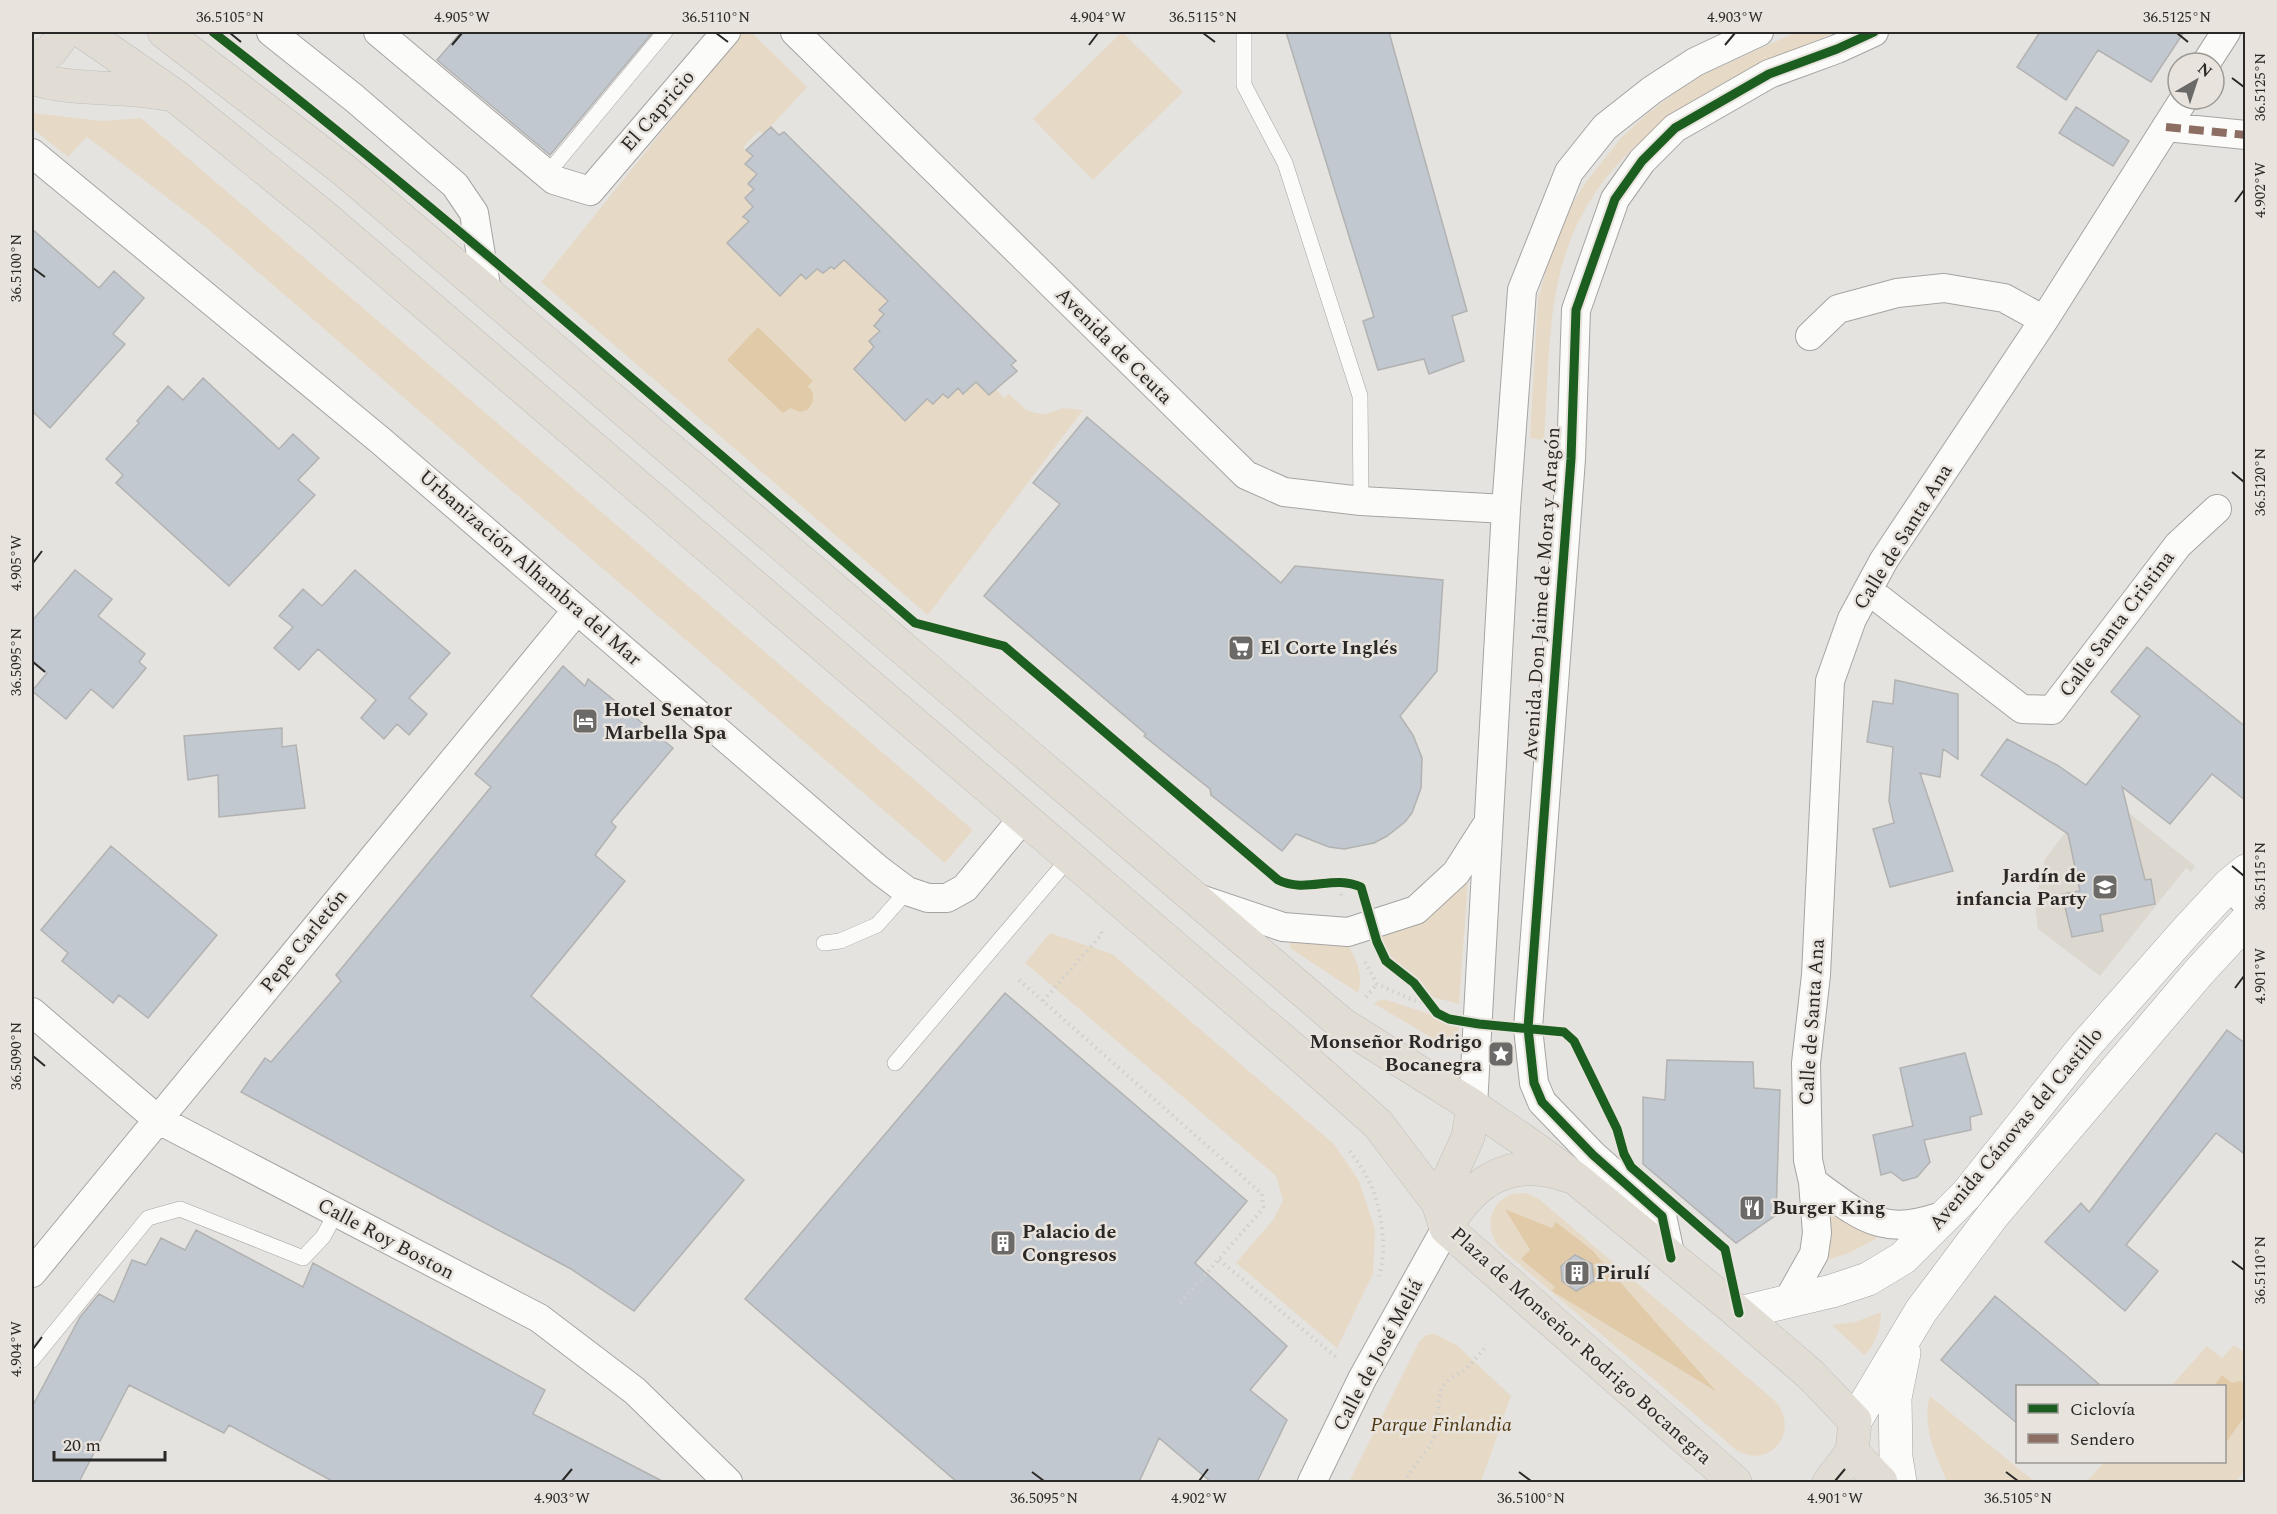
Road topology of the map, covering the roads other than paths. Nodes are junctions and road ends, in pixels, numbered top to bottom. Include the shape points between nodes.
1 (65, 32) edge
2 (83, 32) edge
3 (164, 32) edge
4 (271, 32) edge
5 (378, 32) edge
6 (665, 32) edge
7 (726, 32) edge
8 (795, 32) edge
9 (1244, 32) edge
10 (1759, 32) edge
11 (1874, 32) edge
12 (2226, 32) edge
13 (2214, 51) edge
14 (32, 60) edge
15 (32, 78) edge
16 (174, 95) junction
17 (2176, 111) edge
18 (2166, 127) junction
19 (2246, 135) edge
20 (32, 153) edge
21 (547, 174) junction
22 (487, 292) junction
23 (2044, 320) junction
24 (1810, 336) dead end
25 (1361, 501) junction
26 (1506, 509) junction
27 (2217, 509) dead end
28 (1868, 590) junction
29 (577, 609) junction
30 (1023, 818) junction
31 (1489, 821) junction
32 (1070, 857) junction
33 (2240, 887) edge
34 (907, 891) junction
35 (1192, 897) junction
36 (2246, 921) edge
37 (824, 943) dead end
38 (32, 1012) edge
39 (895, 1064) dead end
40 (1473, 1106) junction
41 (158, 1119) junction
42 (1575, 1178) junction
43 (1813, 1182) junction
44 (1472, 1193) junction
45 (336, 1213) junction
46 (1947, 1214) junction
47 (1442, 1215) junction
48 (1671, 1258) junction
49 (1491, 1268) junction
50 (32, 1273) edge
51 (1787, 1302) junction
52 (1739, 1313) junction
53 (1908, 1331) junction
54 (32, 1360) edge
55 (1854, 1437) junction
56 (728, 1482) edge
57 (1312, 1482) edge
58 (1735, 1482) edge
59 (1829, 1482) edge
60 (1881, 1482) edge
61 (1900, 1482) edge

1 - 14 main road via 51,51
2 - 16 main road, Plaza de Monseñor Rodrigo Bocanegra
3 - 22 main road via 344,170
4 - 22 street via 455,185 474,213
5 - 21 street
6 - 21 lane
7 - 21 street, El Capricio via 590,191 554,180
8 - 25 street, Avenida de Ceuta via 1246,475 1284,492
9 - 25 lane via 1244,85 1285,163 1360,396
10 - 26 street, Avenida Don Jaime de Mora y Aragón via 1695,62 1652,90 1605,127 1569,172 1521,290
11 - 48 street, Avenida Don Jaime de Mora y Aragón via 1769,74 1675,128 1642,161 1615,199 1576,310 1571,459 1528,1028 1534,1083 1542,1102 1593,1155 1662,1216
12 - 13 street
15 - 16 main road via 63,86 119,87
16 - 30 main road, Plaza de Monseñor Rodrigo Bocanegra via 331,222
17 - 18 street, Calle de Santa Ana
18 - 19 street
18 - 23 street, Calle de Santa Ana
20 - 29 street, Urbanización Alhambra del Mar via 372,433
22 - 35 main road
23 - 24 street via 2004,298 1944,288 1897,293 1838,309
23 - 28 street, Calle de Santa Ana
25 - 26 street, Avenida de Ceuta
26 - 31 street, Avenida Don Jaime de Mora y Aragón
27 - 28 street, Calle Santa Cristina via 2178,545 2052,710 2022,709
28 - 43 street, Calle de Santa Ana via 1852,619 1830,681 1816,975 1806,1063 1808,1160
29 - 34 street, Urbanización Alhambra del Mar
29 - 41 street, Pepe Carletón
30 - 32 main road, Plaza de Monseñor Rodrigo Bocanegra
30 - 34 street, Urbanización Alhambra del Mar via 965,888 947,898 928,898
31 - 35 street via 1456,873 1416,910 1348,933 1283,927
31 - 40 street, Avenida Don Jaime de Mora y Aragón
32 - 39 lane
32 - 47 main road, Plaza de Monseñor Rodrigo Bocanegra via 1378,1124
33 - 46 main road, Avenida Cánovas del Castillo via 2190,927 2084,1047
34 - 37 lane via 878,925 840,941
35 - 40 main road via 1342,1024
36 - 53 main road, Avenida Cánovas del Castillo via 1993,1215
38 - 41 street, Calle Roy Boston
40 - 42 main road
40 - 47 main road via 1468,1137
41 - 45 street, Calle Roy Boston
41 - 50 street, Pepe Carletón
42 - 44 main road via 1547,1169 1512,1170 1482,1183
42 - 48 main road
43 - 46 street via 1848,1208 1885,1224 1916,1224
43 - 51 street, Calle de Santa Ana via 1817,1233 1814,1254
44 - 47 main road
44 - 49 main road via 1467,1212 1470,1228 1476,1247
45 - 54 lane via 323,1237 303,1258 180,1209 148,1218
45 - 56 street, Calle Roy Boston via 538,1318 635,1390
46 - 51 main road, Avenida Cánovas del Castillo via 1903,1258 1868,1278
47 - 49 main road, Plaza de Monseñor Rodrigo Bocanegra
47 - 57 street, Calle de José Meliá
48 - 52 main road
49 - 58 main road, Plaza de Monseñor Rodrigo Bocanegra
51 - 52 main road, Avenida Cánovas del Castillo
52 - 55 main road via 1811,1375
53 - 55 main road, Avenida Cánovas del Castillo
53 - 61 main road via 1895,1398
55 - 59 main road
55 - 60 main road

